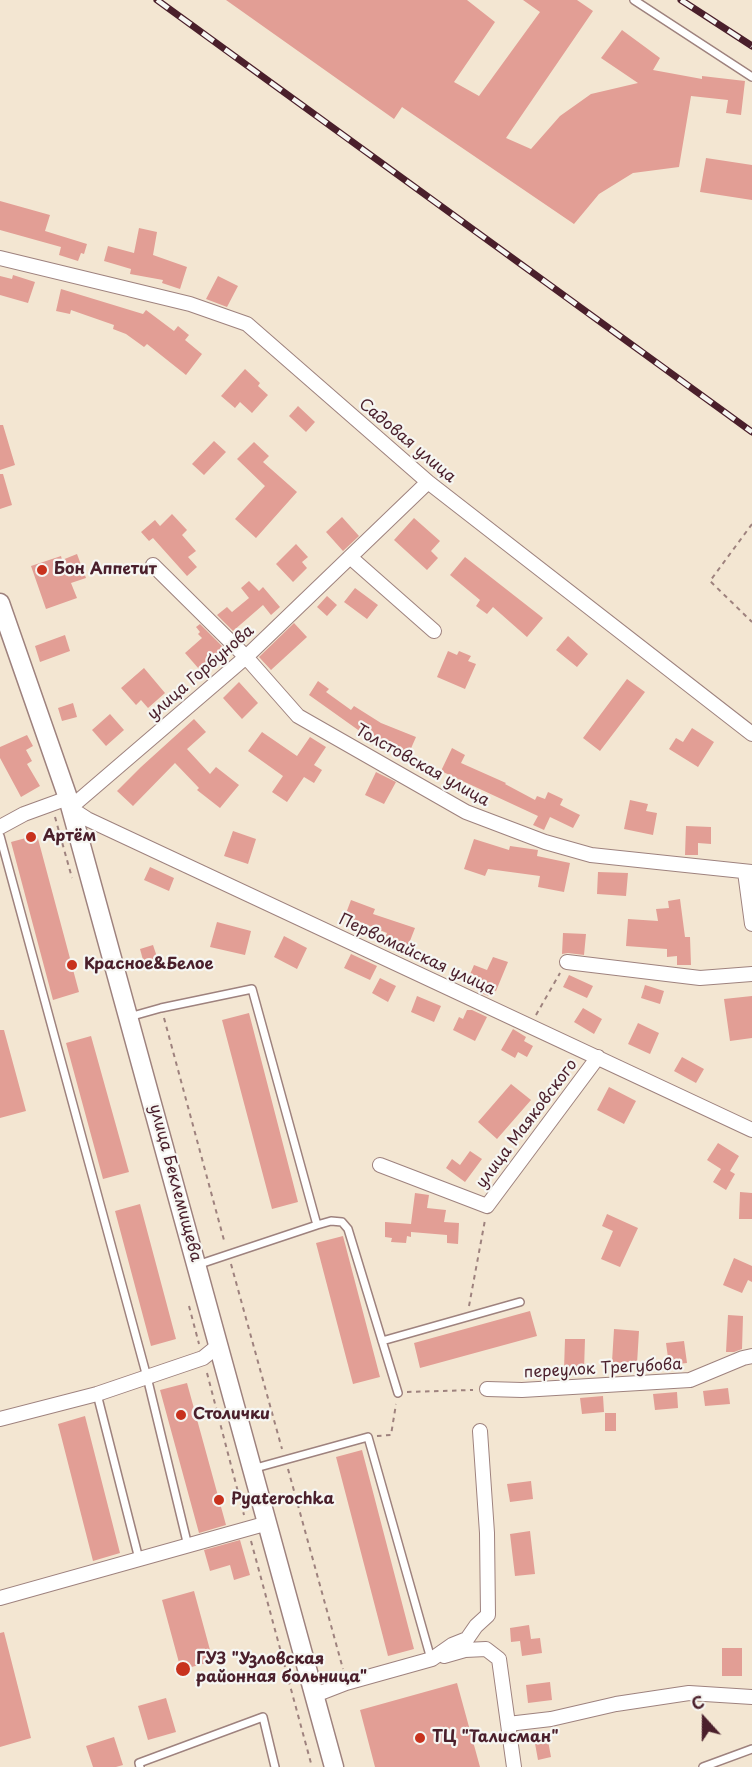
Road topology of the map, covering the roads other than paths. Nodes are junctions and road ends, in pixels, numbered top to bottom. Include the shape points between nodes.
1 (634, 0) edge
2 (752, 77) edge
3 (0, 258) edge
4 (428, 482) junction
5 (350, 557) junction
6 (153, 565) dead end
7 (0, 603) edge
8 (434, 631) dead end
9 (246, 657) junction
10 (752, 734) edge
11 (63, 803) junction
12 (0, 827) edge
13 (0, 836) edge
14 (748, 872) edge
15 (752, 924) edge
16 (567, 962) road end
17 (752, 974) edge
18 (129, 1017) junction
19 (598, 1057) junction
20 (752, 1130) edge
21 (380, 1165) dead end
22 (317, 1225) junction
23 (197, 1265) junction
24 (520, 1302) dead end
25 (382, 1341) junction
26 (219, 1345) junction
27 (752, 1356) edge
28 (147, 1377) junction
29 (487, 1389) road end
30 (398, 1393) road end
31 (97, 1394) junction
32 (0, 1419) edge
33 (480, 1431) dead end
34 (252, 1468) junction
35 (268, 1523) junction
36 (188, 1546) junction
37 (139, 1559) junction
38 (0, 1598) edge
39 (432, 1659) junction
40 (315, 1695) junction
41 (752, 1697) edge
42 (508, 1724) junction
43 (752, 1749) edge
44 (140, 1767) edge
45 (275, 1767) edge
46 (334, 1767) edge
47 (514, 1767) edge
48 (703, 1767) edge

1 - 2 lane
3 - 4 street, Садовая улица via 190,304 247,324
4 - 5 street, улица Горбунова
4 - 10 street, Садовая улица
5 - 8 street
5 - 9 street, улица Горбунова
6 - 9 street, Толстовская улица
7 - 11 main road, улица Беклемищева
9 - 11 street, улица Горбунова
9 - 14 street, Толстовская улица via 298,716 466,812 591,855
11 - 12 street
11 - 18 main road, улица Беклемищева
11 - 19 street, Первомайская улица via 87,819
13 - 28 lane
14 - 15 street
16 - 17 street via 700,978
18 - 22 lane via 252,989
18 - 23 main road, улица Беклемищева
19 - 20 street, Первомайская улица
19 - 21 street, улица Маяковского via 487,1206
22 - 23 lane
22 - 25 lane via 342,1222 348,1229
23 - 26 main road, улица Беклемищева
24 - 25 lane
25 - 30 lane
26 - 28 street via 203,1358
26 - 34 main road, улица Беклемищева
27 - 29 street, переулок Трегубова via 690,1380
28 - 31 street
28 - 36 lane
31 - 32 street
31 - 37 lane
33 - 39 street via 488,1615 467,1639
34 - 35 main road, улица Беклемищева
34 - 39 lane via 368,1437
35 - 36 street
35 - 40 main road, улица Беклемищева
36 - 37 street
37 - 38 street
39 - 40 street
39 - 42 street via 486,1649 499,1659
40 - 46 main road, улица Беклемищева
41 - 42 street via 689,1693
42 - 47 street
43 - 48 lane
44 - 45 lane via 139,1763 262,1717

